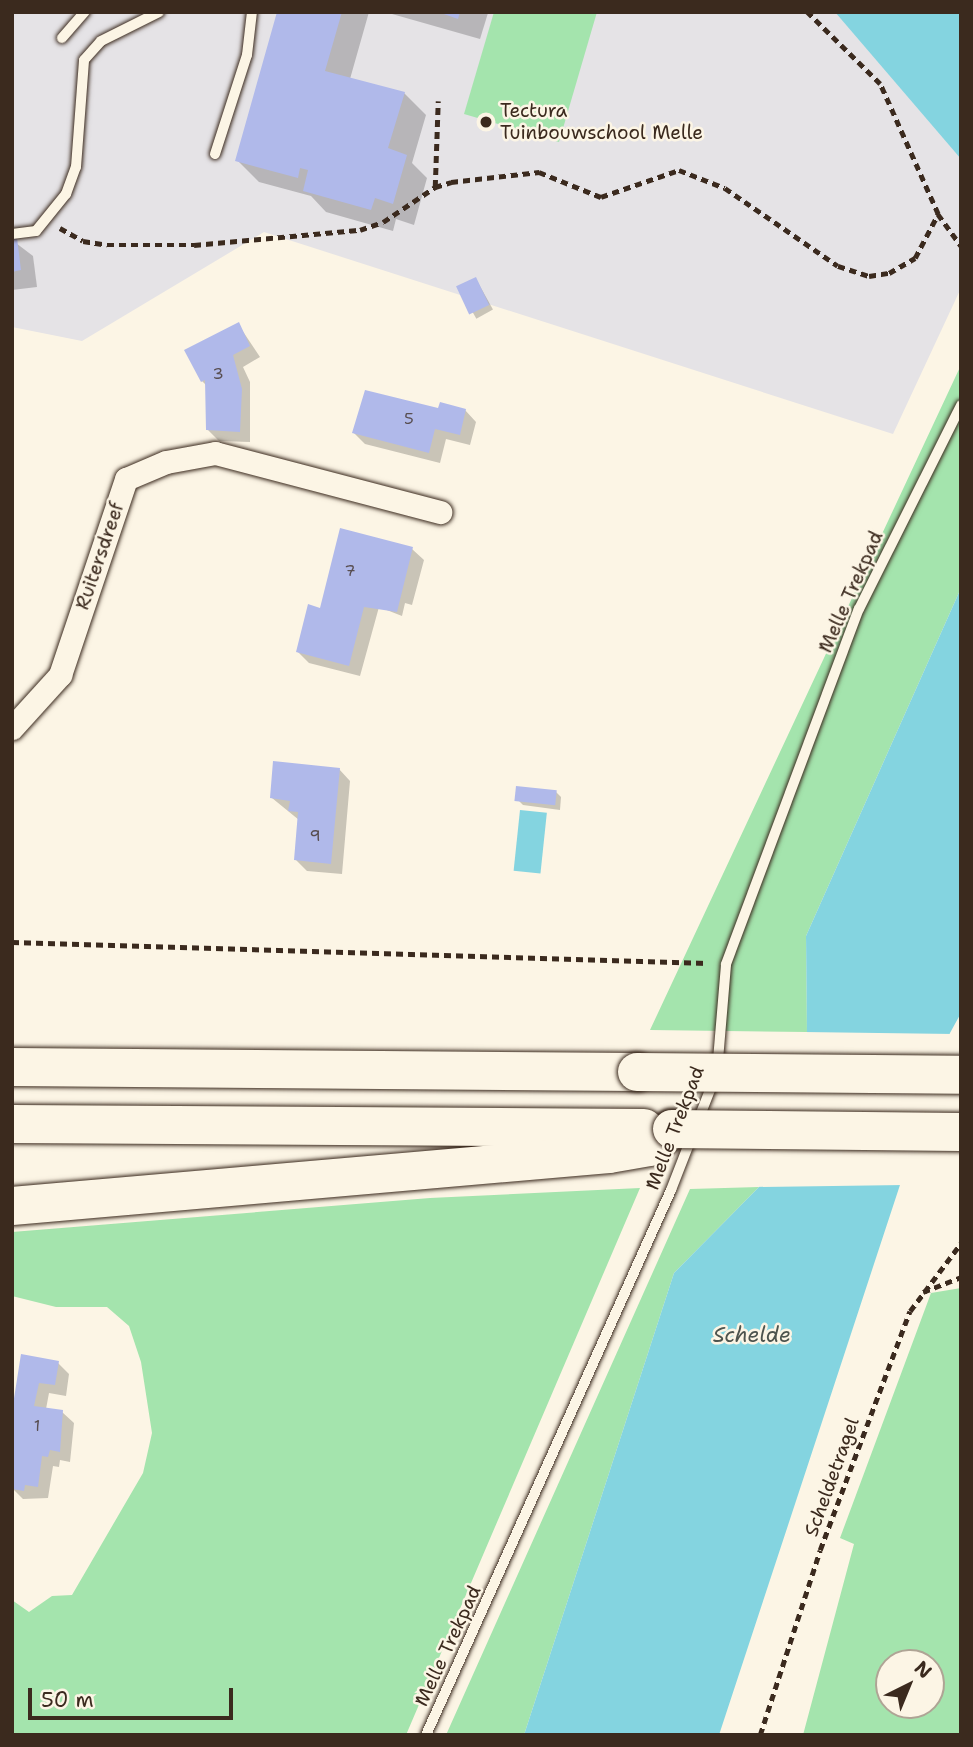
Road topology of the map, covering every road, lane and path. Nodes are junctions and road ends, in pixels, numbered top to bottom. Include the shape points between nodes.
1 (85, 12) edge
2 (159, 12) edge
3 (252, 12) edge
4 (807, 12) edge
5 (62, 38) dead end
6 (438, 101) dead end
7 (215, 153) dead end
8 (435, 187) junction
9 (938, 214) junction
10 (47, 222) junction
11 (12, 234) edge
12 (961, 246) edge
13 (961, 405) edge
14 (440, 512) dead end
15 (12, 728) edge
16 (12, 942) edge
17 (726, 964) junction
18 (12, 1067) edge
19 (961, 1074) edge
20 (12, 1124) edge
21 (961, 1132) edge
22 (613, 1141) junction
23 (12, 1206) edge
24 (961, 1243) edge
25 (961, 1277) edge
26 (920, 1294) junction
27 (426, 1735) edge
28 (760, 1735) edge

1 - 5 lane
2 - 10 lane via 101,41 84,60 76,167
3 - 7 lane via 247,55
4 - 9 path via 880,84
6 - 8 path
8 - 9 path via 539,172 601,197 679,170 725,188 838,266 869,276 890,273 910,262
8 - 10 path via 383,222 360,230 194,245 107,245 83,240
9 - 12 path
10 - 11 lane via 36,231
13 - 17 lane, Melle Trekpad via 859,609
14 - 15 street, Ruitersdreef via 215,453 166,462 126,480 60,675
16 - 17 path
17 - 27 lane, Melle Trekpad via 718,1072 665,1203
18 - 19 highway, bridge
20 - 22 highway
21 - 22 highway, bridge via 673,1129 649,1147
22 - 23 highway
24 - 26 path, Scheldetragel
25 - 26 path
26 - 28 path, Scheldetragel via 820,1550

